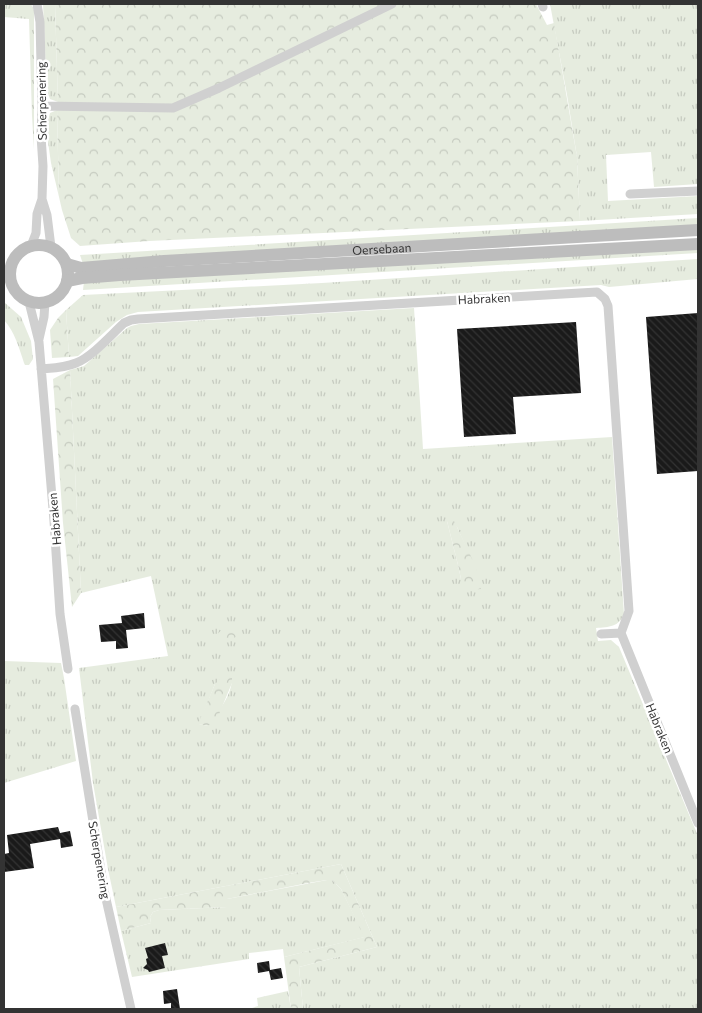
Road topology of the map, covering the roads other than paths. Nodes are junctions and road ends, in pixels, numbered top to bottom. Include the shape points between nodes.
1 (37, 4) edge
2 (392, 4) edge
3 (42, 106) junction
4 (698, 191) edge
5 (630, 194) dead end
6 (42, 199) junction
7 (698, 230) edge
8 (698, 244) edge
9 (31, 246) junction
10 (51, 247) junction
11 (67, 264) junction
12 (7, 267) edge
13 (67, 281) junction
14 (8, 284) edge
15 (30, 302) junction
16 (45, 302) junction
17 (38, 342) junction
18 (41, 369) junction
19 (621, 633) junction
20 (601, 634) dead end
21 (68, 669) dead end
22 (74, 709) dead end
23 (698, 823) edge
24 (131, 1009) edge

1 - 3 street, Scherpenering
2 - 3 street via 173,108
3 - 6 street, Scherpenering
4 - 5 street
6 - 9 street, Scherpenering
6 - 10 street, Scherpenering
7 - 11 main road, Oersebaan via 81,268
8 - 13 main road, Oersebaan via 120,275
9 - 10 main road
9 - 12 main road via 22,250
10 - 11 main road
11 - 13 main road
12 - 14 main road
13 - 16 main road via 56,298
14 - 15 main road
15 - 16 main road
15 - 17 street, Habraken
16 - 17 street, Habraken
17 - 18 street, Habraken
18 - 19 street, Habraken via 77,363 124,323 138,319 597,292 608,306 629,611
18 - 21 street, Habraken via 60,614
19 - 20 street
19 - 23 street, Habraken
22 - 24 street, Scherpenering via 104,890

